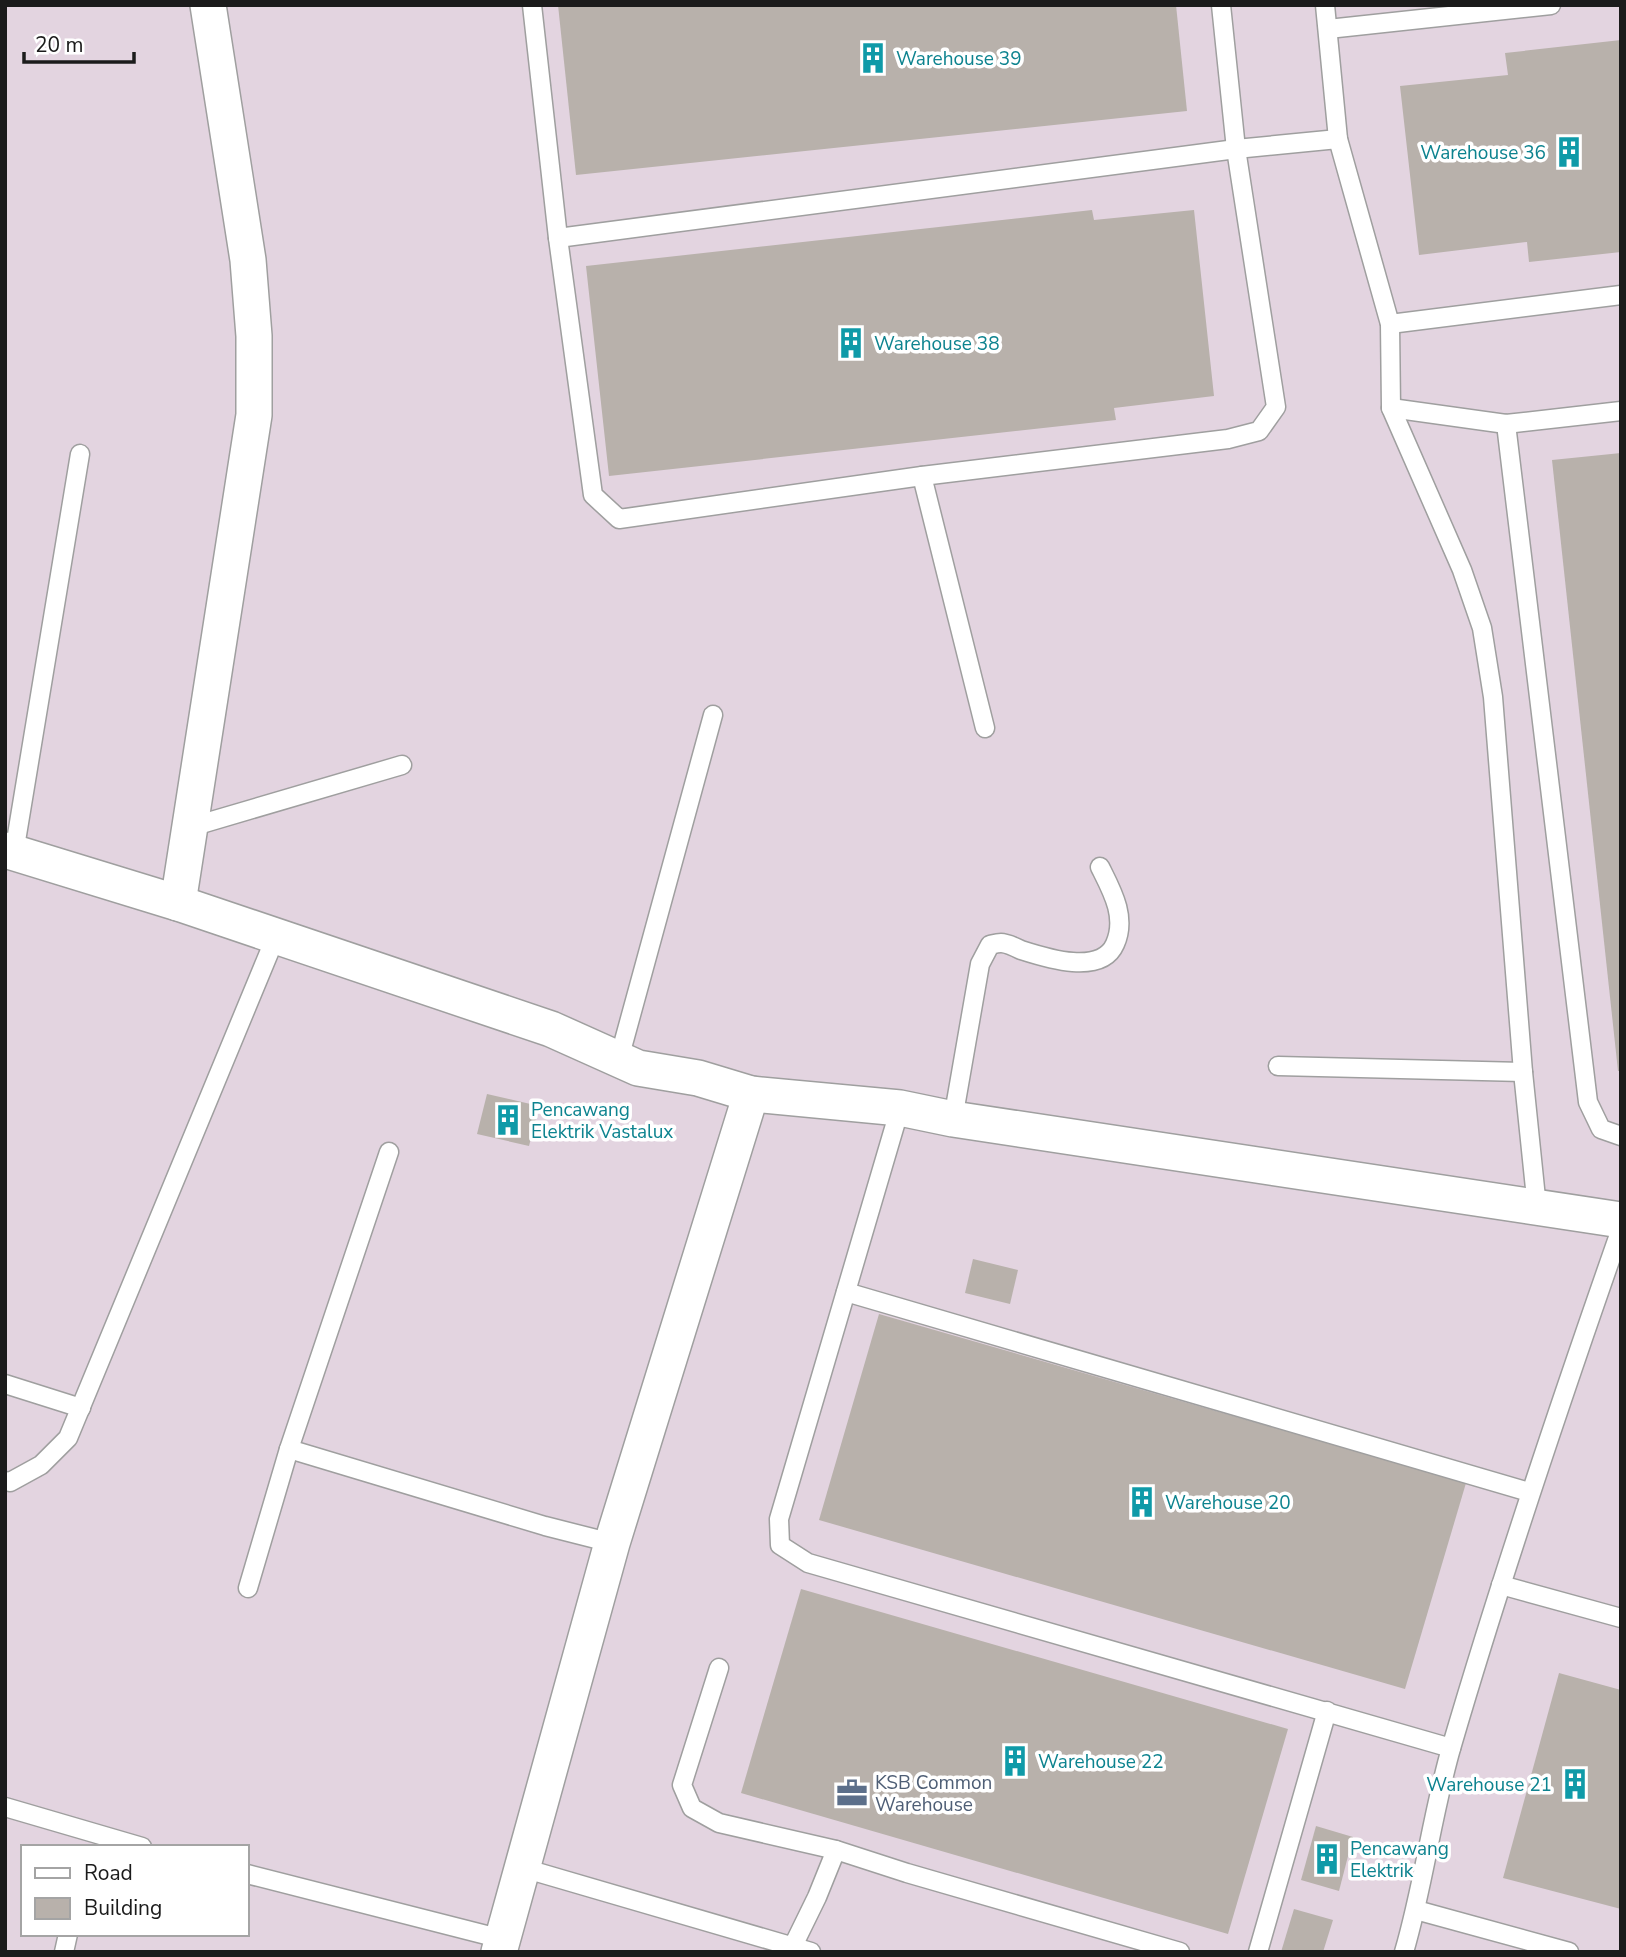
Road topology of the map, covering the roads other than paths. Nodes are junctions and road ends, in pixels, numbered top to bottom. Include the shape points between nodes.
1 (208, 5) edge
2 (532, 5) edge
3 (1221, 5) edge
4 (1325, 5) edge
5 (1550, 5) edge
6 (1328, 29) junction
7 (1338, 139) junction
8 (1236, 149) junction
9 (558, 238) junction
10 (1621, 295) edge
11 (1390, 324) junction
12 (1391, 408) junction
13 (1621, 411) edge
14 (1506, 424) junction
15 (80, 454) dead end
16 (922, 476) junction
17 (713, 715) dead end
18 (985, 728) dead end
19 (402, 765) dead end
20 (191, 827) junction
21 (9, 851) edge
22 (1100, 867) dead end
23 (178, 903) junction
24 (276, 936) junction
25 (620, 1059) junction
26 (1278, 1066) dead end
27 (1523, 1072) junction
28 (751, 1094) junction
29 (900, 1108) junction
30 (953, 1119) junction
31 (1621, 1136) edge
32 (389, 1152) dead end
33 (1537, 1208) junction
34 (1621, 1220) edge
35 (1621, 1229) edge
36 (846, 1292) junction
37 (5, 1384) edge
38 (81, 1408) junction
39 (289, 1449) junction
40 (5, 1480) edge
41 (1529, 1492) junction
42 (612, 1543) junction
43 (1501, 1585) junction
44 (248, 1588) dead end
45 (1621, 1618) edge
46 (719, 1668) dead end
47 (1326, 1712) junction
48 (1451, 1748) junction
49 (5, 1807) edge
50 (93, 1841) edge
51 (126, 1845) edge
52 (836, 1850) junction
53 (523, 1868) junction
54 (248, 1874) edge
55 (1416, 1910) junction
56 (501, 1945) edge
57 (793, 1946) junction
58 (811, 1952) edge
59 (1180, 1952) edge
60 (1258, 1952) edge
61 (1404, 1952) edge
62 (1569, 1952) edge

1 - 20 street via 248,260 254,415
2 - 9 lane
3 - 8 lane
4 - 6 lane
5 - 6 lane
6 - 7 lane
7 - 8 lane
7 - 11 lane
8 - 9 lane
8 - 16 lane via 1276,407 1259,431 1228,439
9 - 16 lane via 593,495 620,519
10 - 11 lane
11 - 12 lane
12 - 14 lane
12 - 27 lane via 1462,570 1482,628 1493,697
13 - 14 lane
14 - 31 lane via 1588,1102 1601,1129
15 - 21 lane
16 - 18 lane
17 - 25 lane
19 - 20 lane
20 - 23 street
21 - 23 street
22 - 30 lane via 1115,897 1121,923 1115,946 1099,960 1075,963 1002,943 990,945 980,964
23 - 24 street
24 - 25 street via 551,1028
24 - 38 lane
25 - 28 street via 638,1068 698,1078
26 - 27 lane
27 - 33 lane
28 - 29 street
28 - 42 street
29 - 30 street
29 - 36 lane
30 - 33 street
32 - 39 lane
33 - 34 street
35 - 41 lane
36 - 41 lane
36 - 47 lane via 779,1519 780,1545 808,1563
37 - 38 lane
38 - 40 lane via 68,1438 40,1465 10,1482
39 - 42 lane
39 - 44 lane
41 - 43 lane
42 - 53 street
43 - 45 lane
43 - 48 lane
46 - 52 lane via 682,1785 692,1808 719,1822
47 - 48 lane
47 - 60 lane
48 - 55 lane
49 - 50 lane
50 - 51 lane
52 - 57 lane
52 - 59 lane
53 - 56 street
53 - 57 lane
54 - 56 lane
55 - 61 lane
55 - 62 lane
57 - 58 lane

